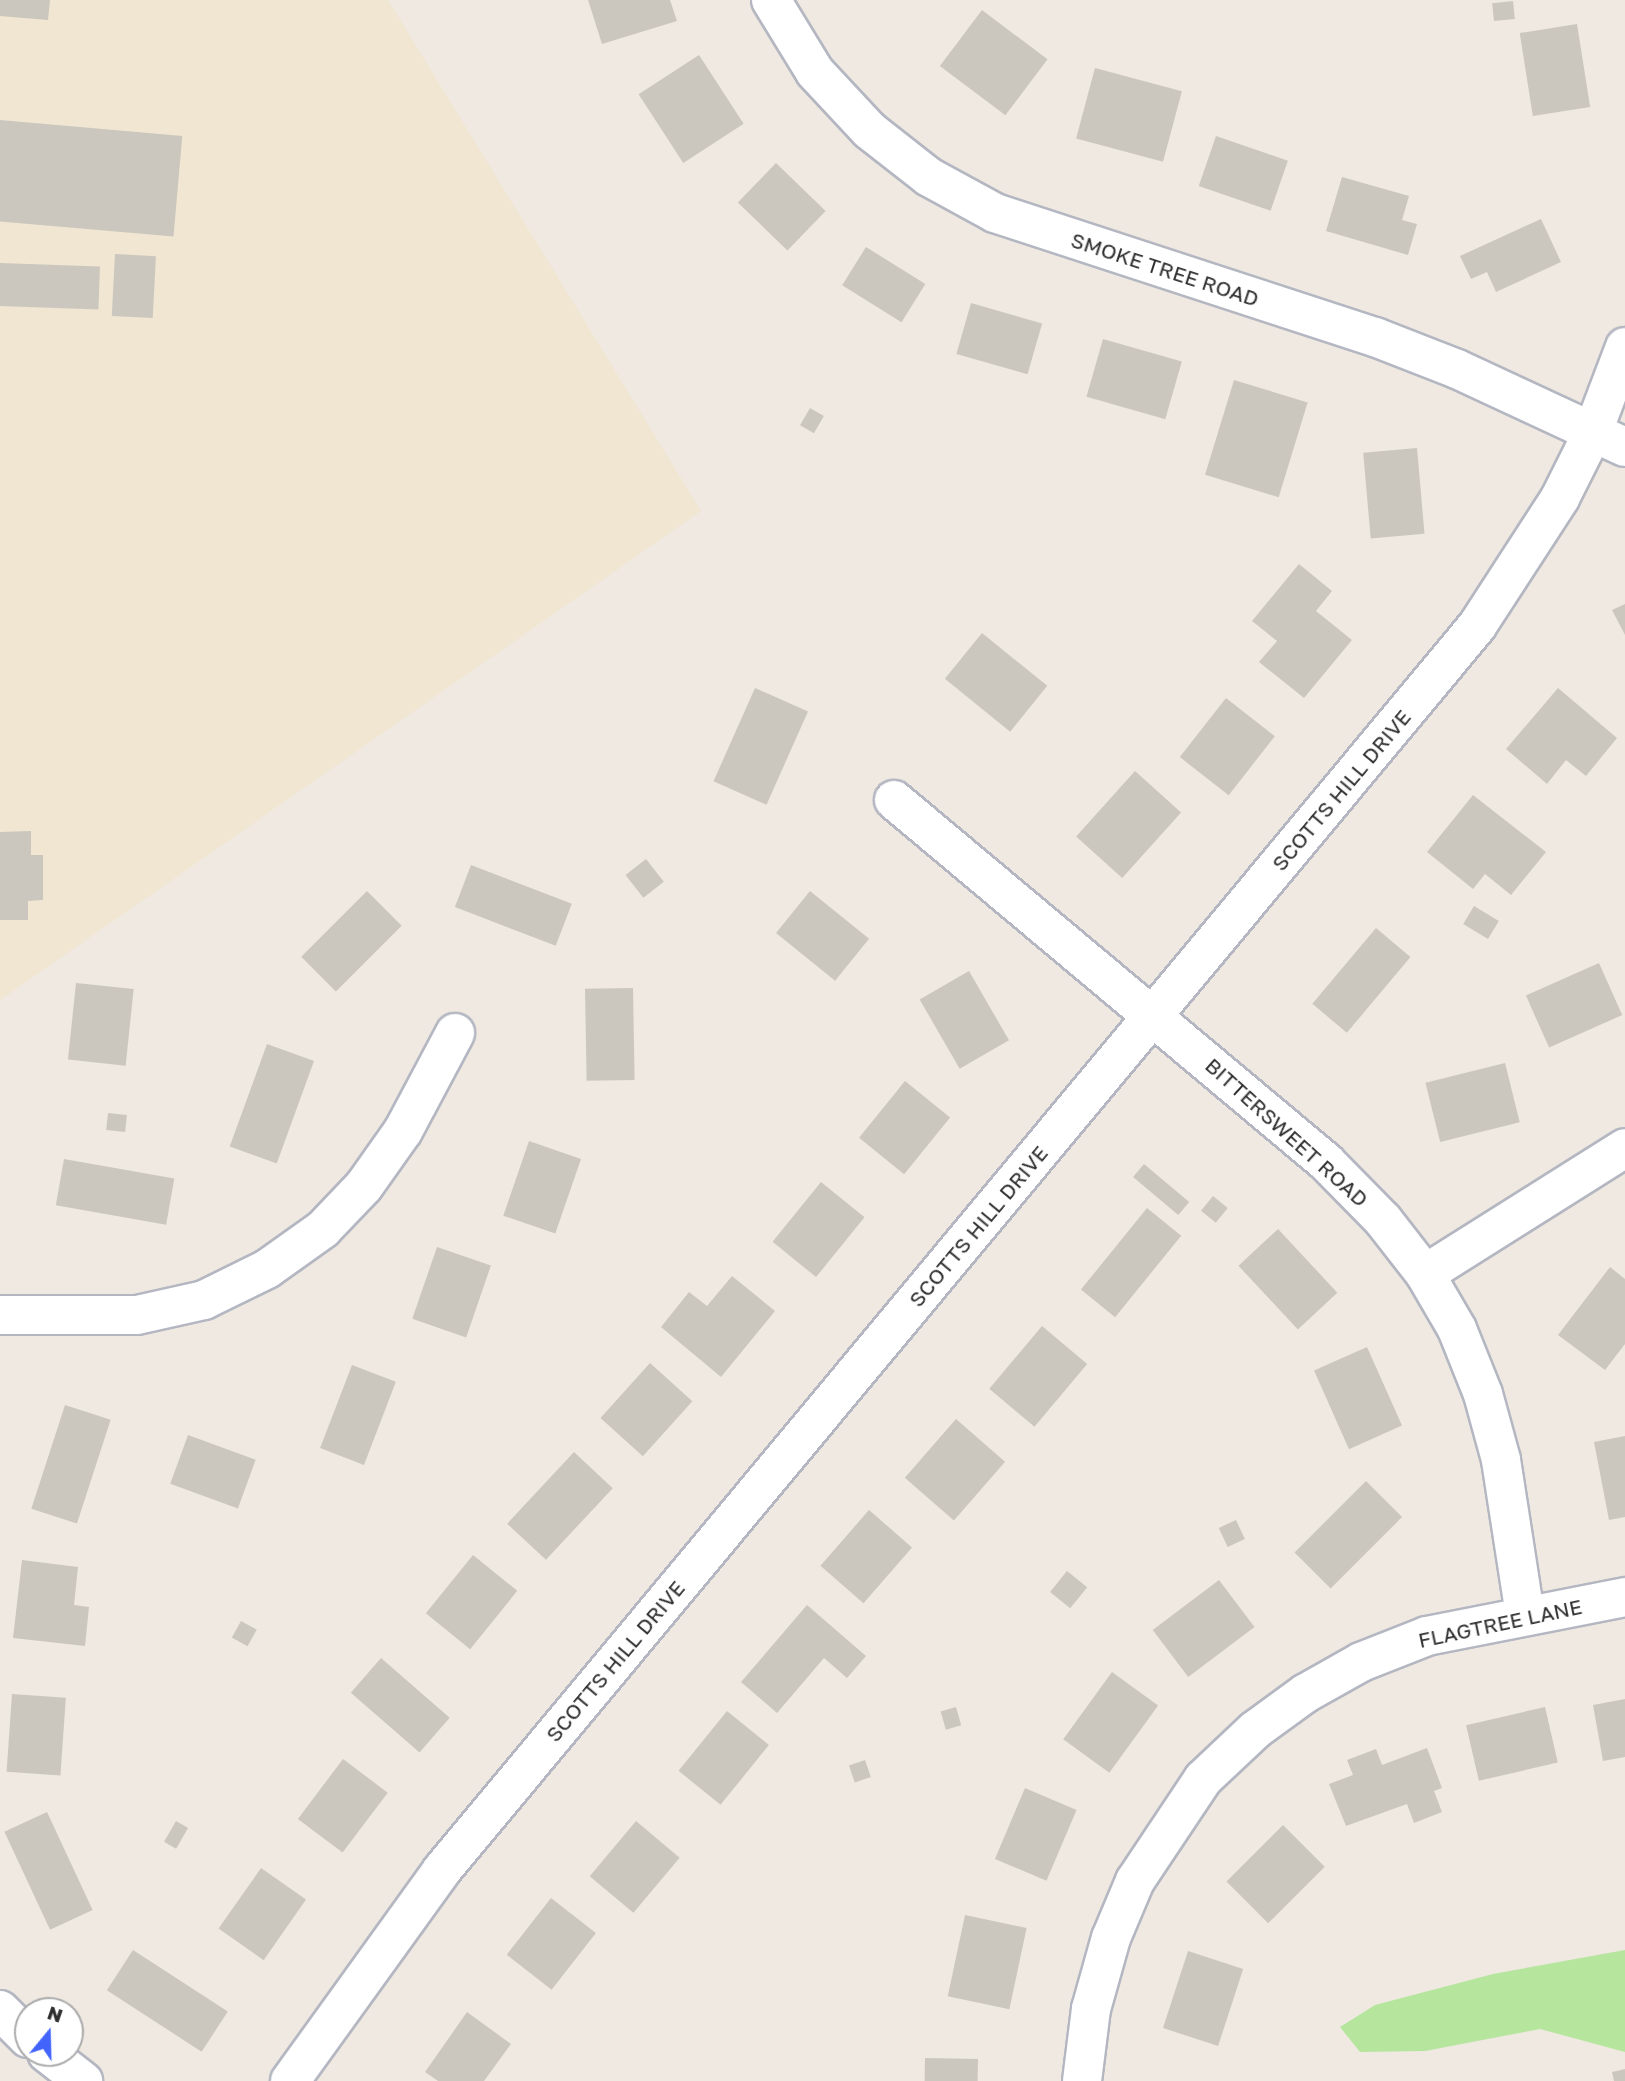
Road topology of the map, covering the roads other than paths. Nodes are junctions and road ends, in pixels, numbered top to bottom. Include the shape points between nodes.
1 (771, 0) edge
2 (1625, 346) edge
3 (1609, 441) edge
4 (894, 800) dead end
5 (1153, 1016) junction
6 (455, 1033) dead end
7 (1625, 1148) edge
8 (1425, 1274) junction
9 (0, 1315) edge
10 (1625, 1597) edge
11 (1525, 1615) junction
12 (0, 2010) edge
13 (14, 2024) edge
14 (65, 2067) edge
15 (83, 2081) edge
16 (290, 2081) edge
17 (1082, 2081) edge

1 - 3 street, SMOKE TREE ROAD via 815,72 869,130 929,177 995,213 1375,337 1457,369
2 - 3 street, SCOTTS HILL DRIVE
3 - 5 street, SCOTTS HILL DRIVE via 1477,626
4 - 5 street, BITTERSWEET ROAD
5 - 8 street, BITTERSWEET ROAD via 1326,1162 1383,1220
5 - 16 street, SCOTTS HILL DRIVE via 442,1870
6 - 9 street via 403,1131 364,1186 323,1229 267,1269 204,1300 137,1315
7 - 8 street
8 - 11 street, BITTERSWEET ROAD via 1457,1329 1482,1394 1501,1460
10 - 11 street, FLAGTREE LANE
11 - 17 street, FLAGTREE LANE via 1427,1636 1361,1662 1265,1723 1203,1779 1167,1826 1135,1881 1111,1938 1091,2009
12 - 13 street
14 - 15 street

